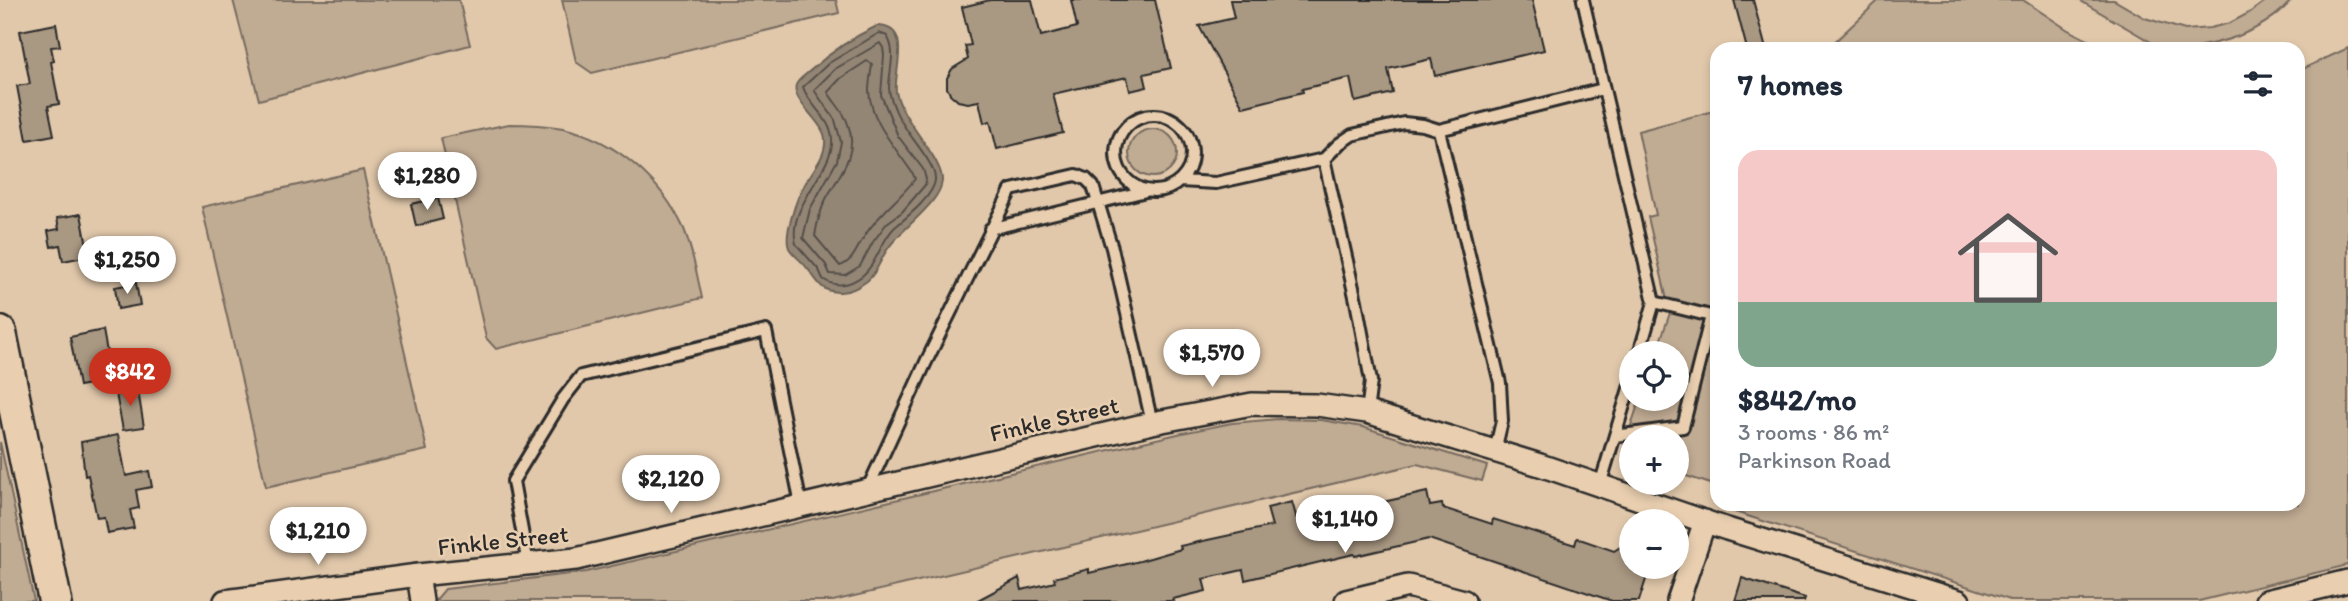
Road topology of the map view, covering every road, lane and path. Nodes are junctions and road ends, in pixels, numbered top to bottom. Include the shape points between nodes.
1 (1583, 0) edge
2 (1603, 89) junction
3 (1439, 130) junction
4 (1324, 159) junction
5 (1180, 181) junction
6 (1146, 191) junction
7 (1100, 202) junction
8 (990, 229) junction
9 (1654, 302) junction
10 (1710, 316) edge
11 (1710, 320) edge
12 (0, 333) edge
13 (1643, 341) edge
14 (1622, 411) edge
15 (1367, 412) junction
16 (1152, 424) junction
17 (1615, 436) junction
18 (1495, 451) junction
19 (1600, 485) junction
20 (867, 490) junction
21 (801, 505) junction
22 (1705, 522) junction
23 (528, 564) junction
24 (418, 575) junction
25 (2348, 581) edge
26 (55, 601) edge
27 (225, 601) edge
28 (422, 601) edge
29 (1346, 601) edge
30 (1464, 601) edge
31 (1678, 601) edge
32 (1959, 601) edge
33 (2266, 601) edge

1 - 2 lane
2 - 3 lane
2 - 9 lane
3 - 4 lane via 1404,123 1352,135
3 - 18 lane via 1500,383 1502,421
4 - 5 lane via 1216,183
4 - 15 lane via 1371,381
5 - 6 lane via 1166,190
5 - 6 lane via 1192,158 1187,134 1168,117 1142,116 1122,131 1115,155 1124,178
6 - 7 lane
7 - 8 lane
7 - 8 lane via 1090,182 1076,175 1011,190
7 - 16 lane
8 - 20 lane
9 - 10 lane
9 - 13 lane
11 - 17 lane via 1683,427
12 - 26 main road
14 - 17 lane
15 - 16 street, Finkle Street via 1317,405 1252,404
15 - 18 street, Finkle Street
16 - 20 street, Finkle Street
17 - 19 lane
18 - 19 street, Finkle Street
19 - 22 street, Finkle Street
20 - 21 street, Finkle Street
21 - 23 street, Finkle Street via 576,559
21 - 23 lane via 766,331 581,376 513,481
22 - 31 street
22 - 32 street, Finkle Street
23 - 24 street, Finkle Street
24 - 27 street, Finkle Street
24 - 28 street
25 - 33 street
29 - 30 street via 1408,586

